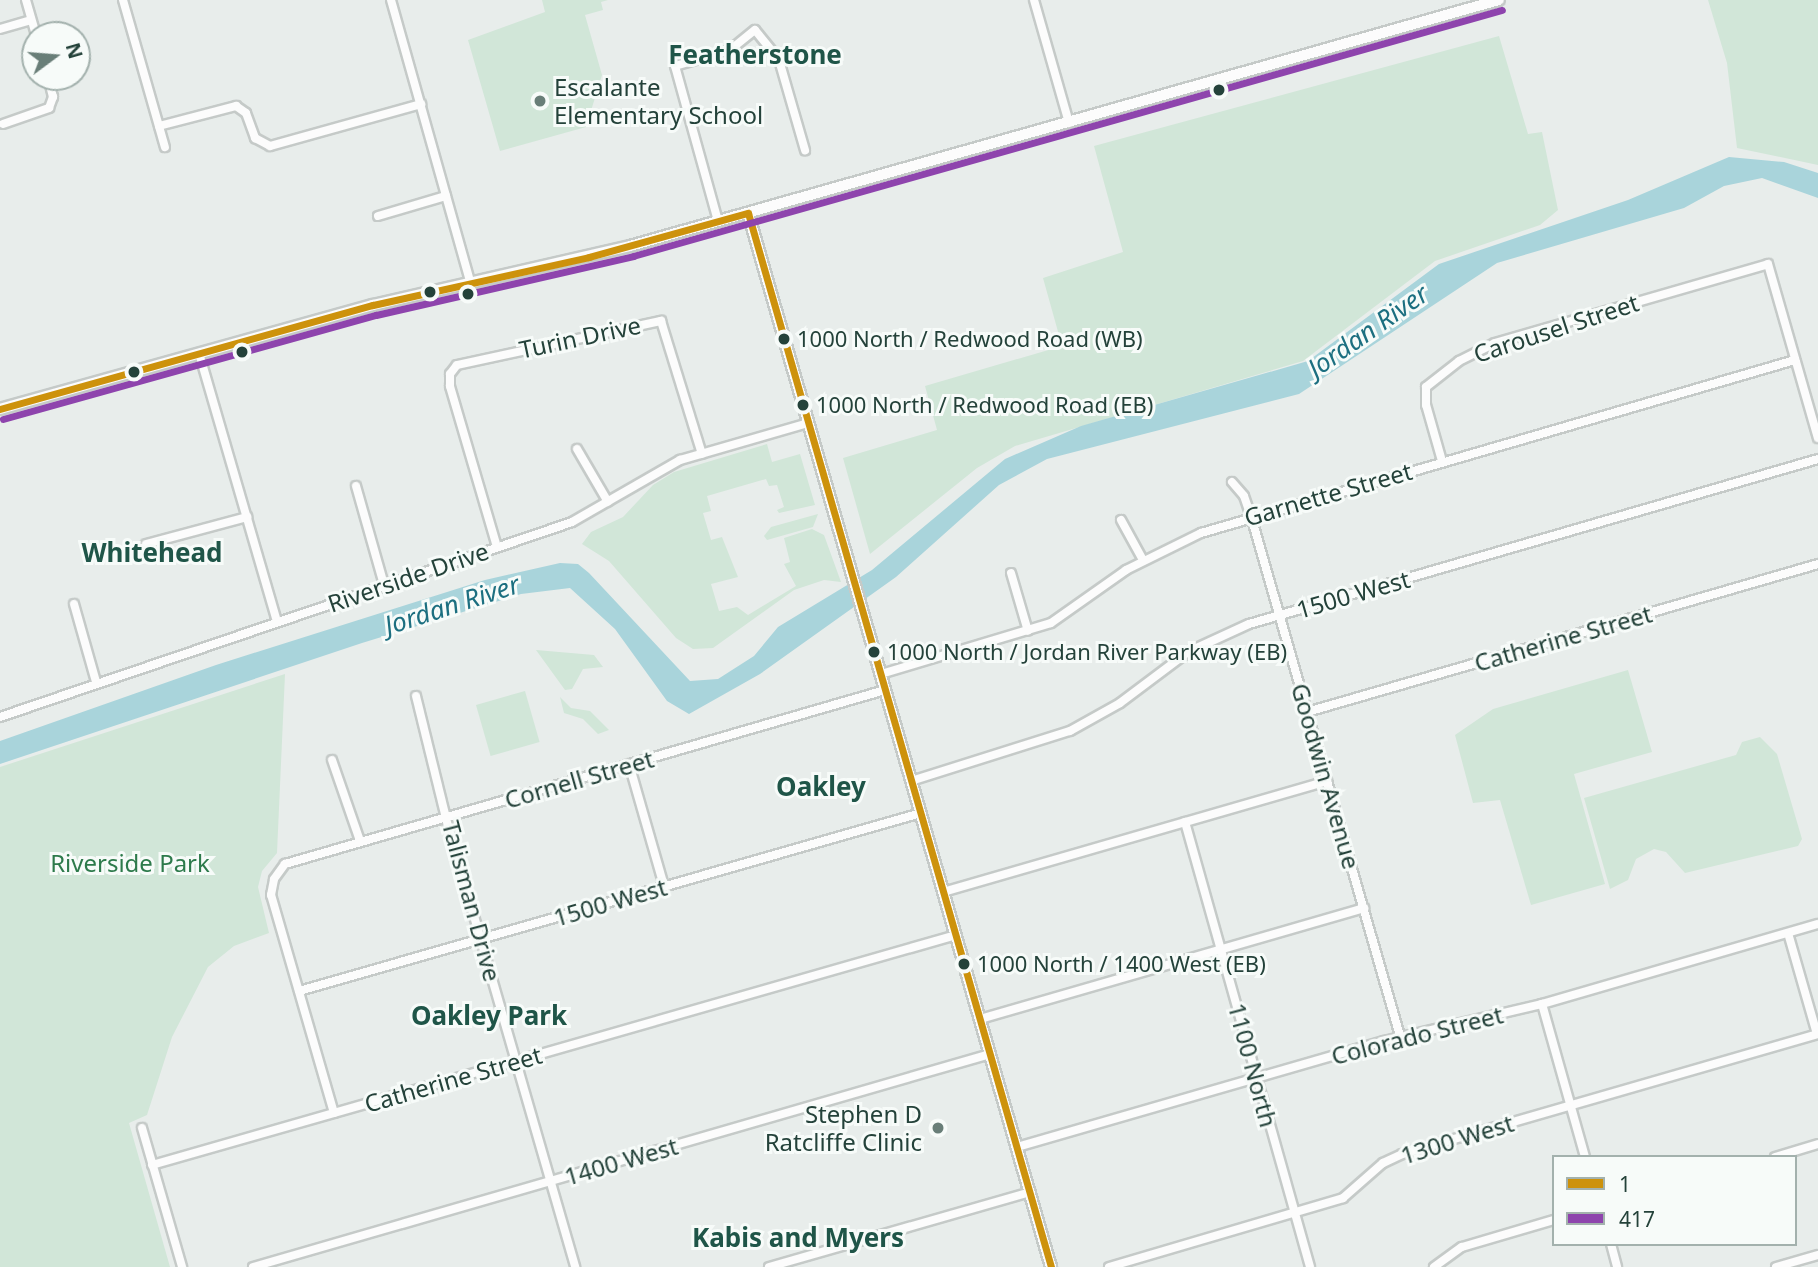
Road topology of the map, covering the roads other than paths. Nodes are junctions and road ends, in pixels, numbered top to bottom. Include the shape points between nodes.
1 (26, 0) edge
2 (123, 0) edge
3 (391, 0) edge
4 (1034, 0) edge
5 (1499, 0) edge
6 (31, 20) joint
7 (0, 29) edge
8 (50, 91) edge
9 (421, 104) junction
10 (1069, 123) junction
11 (3, 124) dead end
12 (159, 126) junction
13 (165, 147) dead end
14 (805, 150) dead end
15 (446, 196) junction
16 (748, 214) junction
17 (378, 216) dead end
18 (718, 221) junction
19 (471, 284) junction
20 (199, 353) junction
21 (1796, 360) junction
22 (0, 409) edge
23 (808, 423) junction
24 (1818, 438) edge
25 (577, 449) dead end
26 (702, 454) junction
27 (1818, 459) edge
28 (1442, 461) junction
29 (1232, 482) dead end
30 (356, 486) dead end
31 (608, 502) junction
32 (1251, 516) junction
33 (247, 517) junction
34 (1121, 520) dead end
35 (146, 544) dead end
36 (497, 547) junction
37 (1143, 561) junction
38 (1818, 564) edge
39 (1011, 573) dead end
40 (384, 585) junction
41 (74, 604) dead end
42 (1279, 615) junction
43 (277, 621) junction
44 (1028, 631) junction
45 (881, 674) junction
46 (96, 682) junction
47 (885, 690) junction
48 (416, 696) dead end
49 (1307, 712) junction
50 (0, 717) edge
51 (332, 760) dead end
52 (629, 764) junction
53 (911, 781) junction
54 (1327, 781) junction
55 (920, 813) junction
56 (448, 816) junction
57 (1185, 822) junction
58 (360, 841) junction
59 (664, 886) junction
60 (943, 892) junction
61 (1364, 908) junction
62 (1818, 924) edge
63 (1788, 933) junction
64 (956, 935) junction
65 (481, 939) junction
66 (1221, 950) junction
67 (299, 991) junction
68 (1542, 1004) junction
69 (980, 1019) junction
70 (1818, 1034) edge
71 (1400, 1037) junction
72 (990, 1054) junction
73 (516, 1061) junction
74 (1257, 1077) junction
75 (1571, 1105) junction
76 (334, 1113) junction
77 (142, 1128) dead end
78 (1818, 1144) edge
79 (1017, 1147) junction
80 (1585, 1155) edge
81 (1782, 1155) edge
82 (152, 1165) junction
83 (551, 1181) junction
84 (1030, 1192) junction
85 (1295, 1213) junction
86 (1552, 1221) edge
87 (1612, 1246) edge
88 (1818, 1255) edge
89 (182, 1267) edge
90 (253, 1267) edge
91 (575, 1267) edge
92 (769, 1267) edge
93 (1051, 1267) edge
94 (1109, 1267) edge
95 (1311, 1267) edge
96 (1434, 1267) edge
97 (1617, 1267) edge
98 (1776, 1267) edge

1 - 6 street
2 - 12 street
3 - 9 street
4 - 10 street
5 - 10 main road
6 - 7 street
8 - 11 street via 52,104 41,113
9 - 12 street via 270,146 254,138 246,113 236,106
9 - 15 street
10 - 16 main road
12 - 13 street
14 - 18 street via 779,60 755,30 730,50 675,66
15 - 17 street
15 - 19 street
16 - 18 main road
16 - 23 street
18 - 19 main road
19 - 20 main road via 373,305
20 - 22 main road
20 - 33 street
21 - 24 street
21 - 28 street, Garnette Street
21 - 28 street, Carousel Street via 1768,264 1495,343 1459,361 1426,387 1426,405
23 - 26 street, Riverside Drive
23 - 45 street
25 - 31 street
26 - 31 street, Riverside Drive via 673,463
26 - 36 street, Turin Drive via 662,321 464,363 450,374
27 - 42 street, 1500 West
28 - 32 street, Garnette Street
29 - 32 street, Goodwin Avenue via 1244,496
30 - 40 street
31 - 36 street, Riverside Drive via 572,522
32 - 37 street, Garnette Street via 1184,540
32 - 42 street, Goodwin Avenue
33 - 35 street
33 - 43 street
34 - 37 street
36 - 40 street, Riverside Drive
37 - 44 street, Garnette Street via 1062,617
38 - 49 street, Catherine Street
39 - 44 street
40 - 43 street, Riverside Drive
41 - 46 street
42 - 49 street, Goodwin Avenue
42 - 53 street, 1500 West via 1198,647 1120,703 1070,731
43 - 46 street, Riverside Drive
44 - 45 street, Garnette Street
45 - 47 street
46 - 50 street, Riverside Drive
47 - 52 street, Cornell Street
47 - 53 street
48 - 56 street, Talisman Drive
49 - 54 street, Goodwin Avenue
51 - 58 street
52 - 56 street, Cornell Street
52 - 59 street
53 - 55 street
54 - 57 street
54 - 61 street, Goodwin Avenue
55 - 59 street, 1500 West
55 - 60 street
56 - 58 street, Cornell Street
56 - 65 street, Talisman Drive
57 - 60 street
57 - 66 street, 1100 North
58 - 67 street, Cornell Street via 291,861 277,874 271,895
59 - 65 street, 1500 West
60 - 64 street
61 - 66 street
61 - 71 street, Goodwin Avenue
62 - 63 street, Colorado Street
63 - 68 street, Colorado Street
63 - 70 street
64 - 69 street
64 - 73 street, Catherine Street
65 - 67 street, 1500 West
65 - 73 street, Talisman Drive
66 - 69 street
66 - 74 street, 1100 North
67 - 76 street
68 - 71 street, Colorado Street
68 - 75 street
69 - 72 street
70 - 75 street, 1300 West
71 - 74 street, Colorado Street
72 - 79 street
72 - 83 street, 1400 West
73 - 76 street, Catherine Street
73 - 83 street, Talisman Drive
74 - 79 street, Colorado Street
74 - 85 street, 1100 North
75 - 80 street
75 - 85 street, 1300 West via 1402,1154 1375,1170 1350,1195
76 - 82 street, Catherine Street
77 - 82 street
78 - 81 street
79 - 84 street
82 - 89 street
83 - 90 street, 1400 West
83 - 91 street, Talisman Drive
84 - 92 street
84 - 93 street
85 - 94 street, 1300 West
85 - 95 street, 1100 North
86 - 96 street via 1462,1247
87 - 97 street
88 - 98 street

